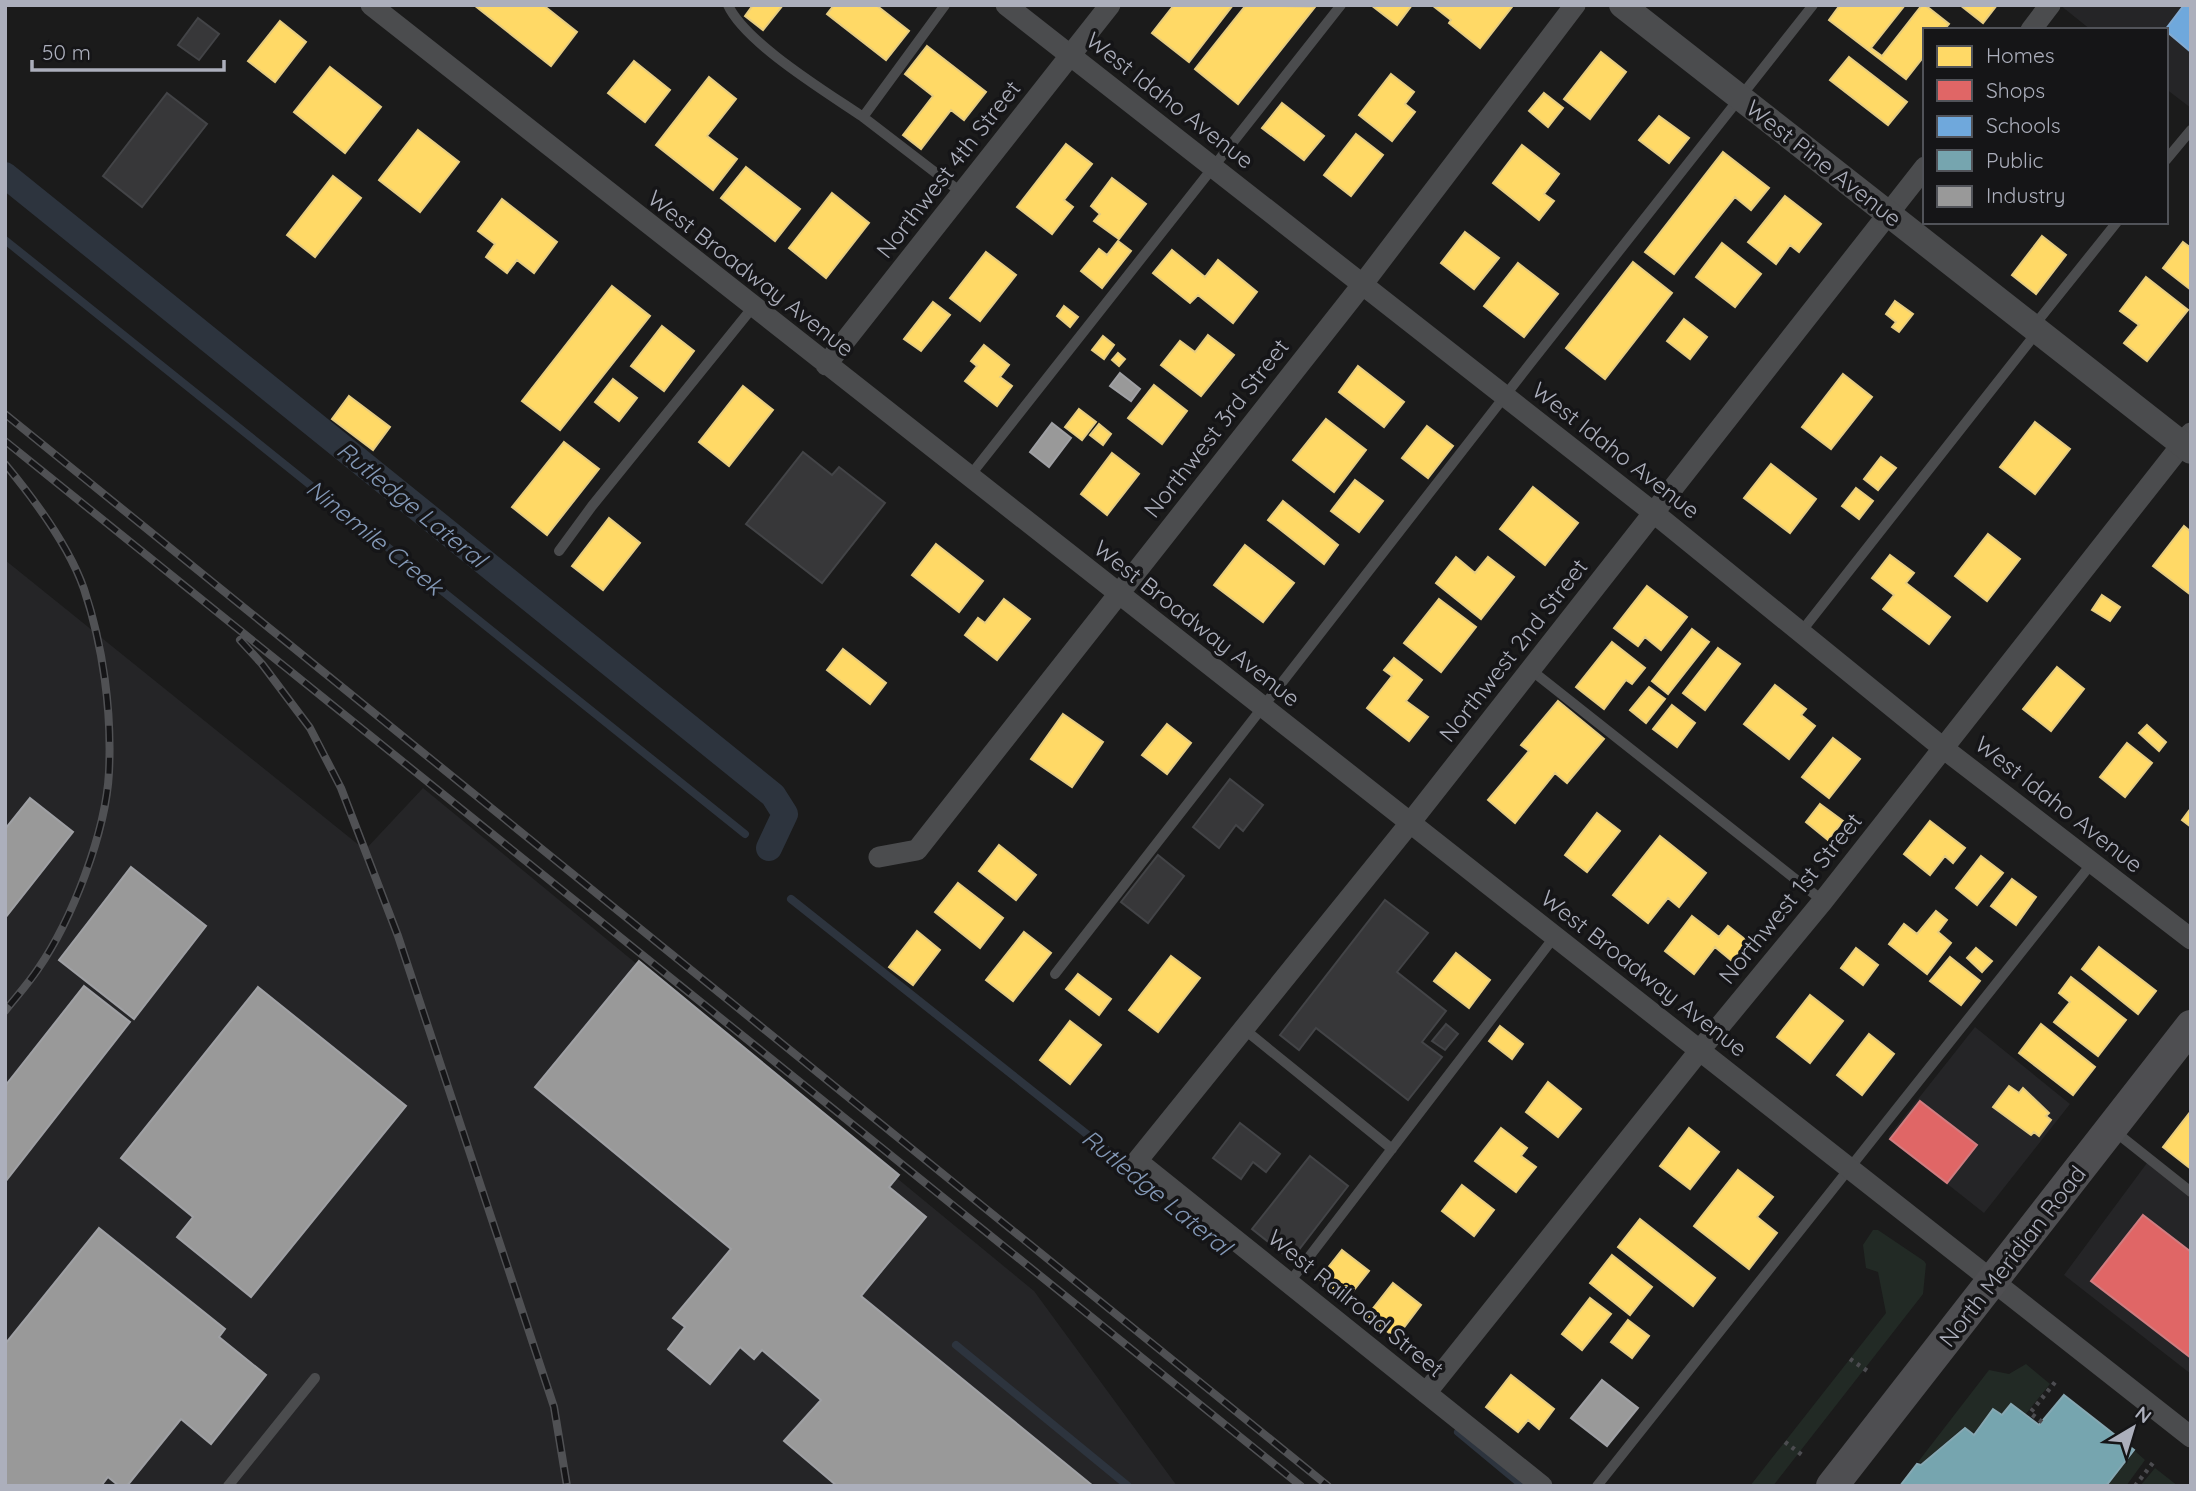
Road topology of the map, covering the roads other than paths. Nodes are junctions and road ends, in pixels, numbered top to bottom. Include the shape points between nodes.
1 (370, 5) edge
2 (728, 5) edge
3 (945, 5) edge
4 (1006, 5) edge
5 (1110, 5) edge
6 (1341, 5) edge
7 (1574, 5) edge
8 (1622, 5) edge
9 (1813, 5) edge
10 (2050, 5) edge
11 (2033, 28) edge
12 (1070, 55) junction
13 (1740, 97) junction
14 (863, 117) junction
15 (2191, 130) edge
16 (2168, 158) edge
17 (1214, 168) junction
18 (1923, 170) edge
19 (962, 193) junction
20 (1889, 214) junction
21 (2115, 224) edge
22 (1362, 285) junction
23 (752, 307) junction
24 (2035, 329) junction
25 (826, 365) junction
26 (1505, 396) junction
27 (2188, 443) edge
28 (969, 477) junction
29 (1654, 513) junction
30 (559, 551) dead end
31 (1118, 594) junction
32 (1801, 632) junction
33 (1531, 670) junction
34 (1263, 708) junction
35 (1943, 748) junction
36 (1410, 823) junction
37 (879, 857) dead end
38 (2092, 863) junction
39 (1823, 901) junction
40 (1555, 936) junction
41 (2191, 939) edge
42 (1055, 974) dead end
43 (2191, 1026) edge
44 (1244, 1029) junction
45 (1700, 1050) junction
46 (2111, 1128) junction
47 (1392, 1149) junction
48 (1137, 1161) joint
49 (1850, 1168) junction
50 (2191, 1192) edge
51 (1992, 1281) junction
52 (1289, 1283) junction
53 (315, 1378) dead end
54 (1426, 1393) junction
55 (2191, 1437) edge
56 (228, 1486) edge
57 (1542, 1486) edge
58 (1597, 1486) edge
59 (1832, 1486) edge

1 - 23 street, West Broadway Avenue
2 - 14 lane via 760,42
3 - 14 lane
4 - 12 street, West Idaho Avenue
5 - 12 street, Northwest 4th Street
6 - 17 lane
7 - 22 street, Northwest 3rd Street
8 - 13 street, West Pine Avenue
9 - 13 lane
10 - 11 street
12 - 17 street, West Idaho Avenue
12 - 19 street, Northwest 4th Street
13 - 20 street, West Pine Avenue
13 - 26 lane
14 - 19 lane
15 - 16 lane
17 - 22 street, West Idaho Avenue
17 - 28 lane
18 - 20 street, Northwest 2nd Street
19 - 25 street, Northwest 4th Street
20 - 24 street, West Pine Avenue
20 - 29 street, Northwest 2nd Street
21 - 24 lane
22 - 26 street, West Idaho Avenue
22 - 31 street, Northwest 3rd Street
23 - 25 street, West Broadway Avenue
23 - 30 lane
24 - 27 street, West Pine Avenue
24 - 32 lane
25 - 28 street, West Broadway Avenue
26 - 29 street, West Idaho Avenue
26 - 34 lane
27 - 35 street, Northwest 1st Street
28 - 31 street, West Broadway Avenue
29 - 32 street, West Idaho Avenue
29 - 33 street, Northwest 2nd Street
31 - 34 street, West Broadway Avenue
31 - 37 street, Northwest 3rd Street via 917,850
32 - 35 street, West Idaho Avenue
33 - 36 street, Northwest 2nd Street
33 - 39 lane
34 - 36 street, West Broadway Avenue
34 - 42 lane
35 - 38 street, West Idaho Avenue
35 - 39 street, Northwest 1st Street
36 - 40 street, West Broadway Avenue
36 - 44 street, Northwest 2nd Street
38 - 41 street, West Idaho Avenue
38 - 49 lane
39 - 45 street, Northwest 1st Street
40 - 45 street, West Broadway Avenue
40 - 47 lane
43 - 46 main road, North Meridian Road
44 - 47 lane
44 - 48 street, Northwest 2nd Street
45 - 49 street, West Broadway Avenue
45 - 54 street, Northwest 1st Street
46 - 50 lane
46 - 51 main road, North Meridian Road
47 - 52 lane
48 - 52 street, West Railroad Street
49 - 51 street, West Broadway Avenue
49 - 58 lane
51 - 55 street, West Broadway Avenue
51 - 59 main road, North Meridian Road
52 - 54 street, West Railroad Street
53 - 56 lane
54 - 57 street, West Railroad Street

